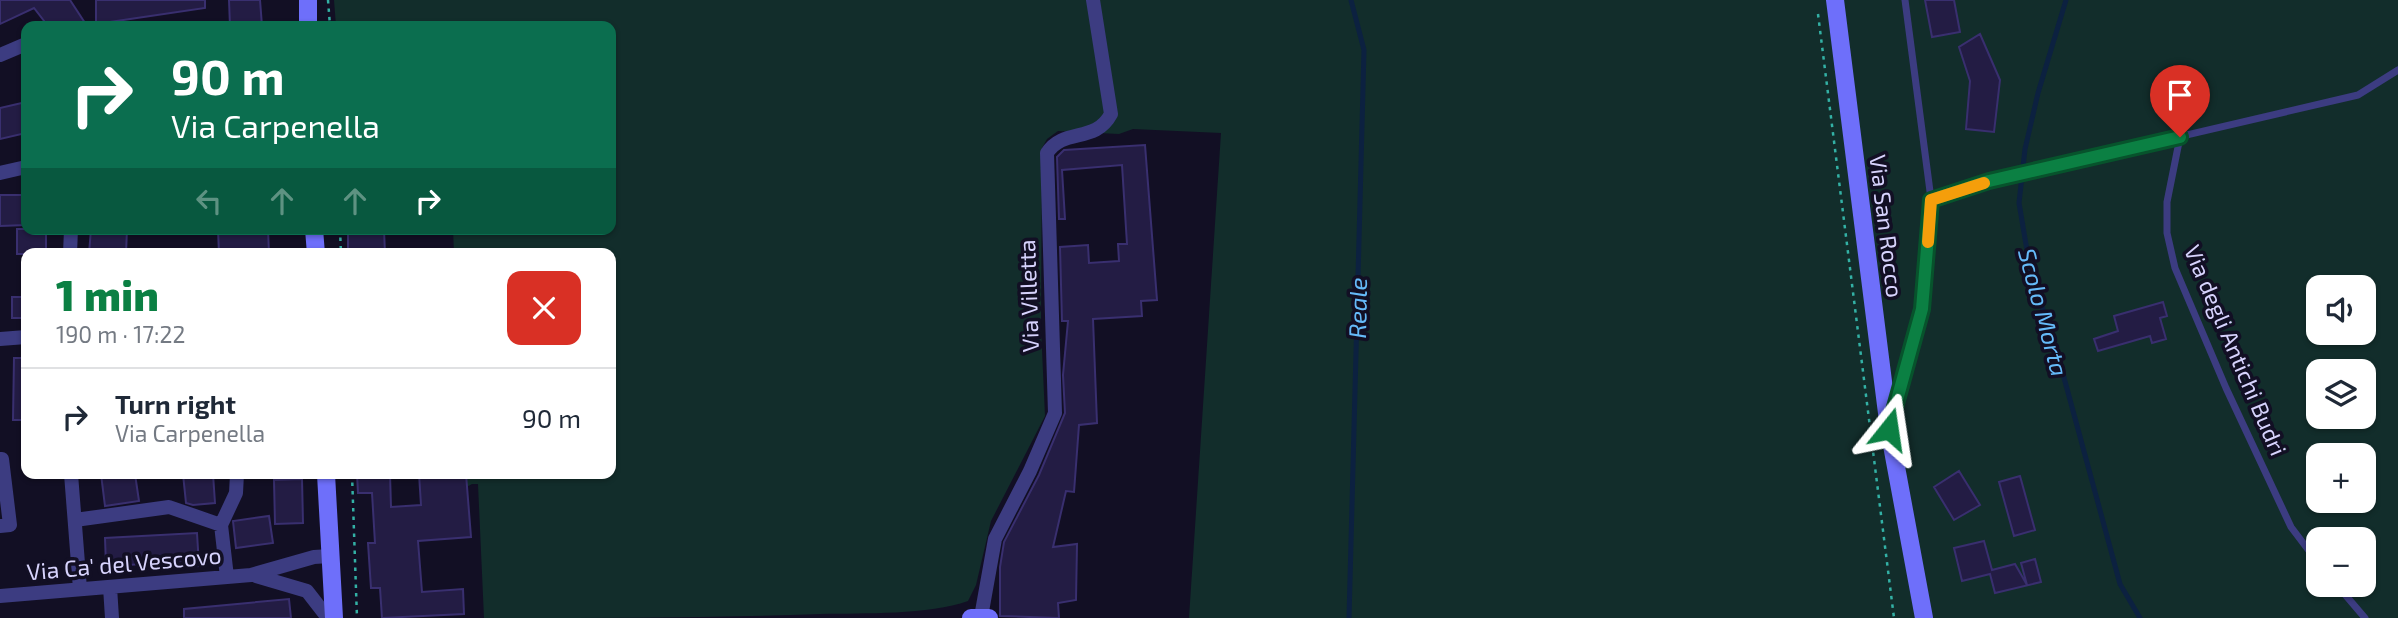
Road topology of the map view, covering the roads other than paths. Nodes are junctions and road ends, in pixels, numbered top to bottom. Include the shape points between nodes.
1 (1093, 0) edge
2 (1835, 0) edge
3 (1905, 0) edge
4 (21, 46) edge
5 (0, 55) edge
6 (2398, 70) edge
7 (2180, 137) junction
8 (21, 168) edge
9 (0, 173) edge
10 (1931, 200) junction
11 (21, 337) edge
12 (0, 339) edge
13 (1889, 429) junction
14 (0, 459) edge
15 (71, 479) edge
16 (237, 479) edge
17 (326, 479) edge
18 (75, 520) junction
19 (220, 525) junction
20 (0, 526) edge
21 (2306, 547) edge
22 (330, 556) junction
23 (251, 575) junction
24 (227, 577) junction
25 (1917, 581) junction
26 (110, 587) junction
27 (80, 589) junction
28 (0, 596) edge
29 (2347, 597) edge
30 (981, 617) edge
31 (112, 618) edge
32 (328, 618) edge
33 (334, 618) edge
34 (971, 618) edge
35 (989, 618) edge
36 (1924, 618) edge
37 (1936, 618) edge
38 (2365, 618) edge

1 - 30 street, Via Villetta via 1111,114 1097,131 1056,142 1047,153 1055,413 995,539
2 - 13 main road, Via San Rocco
3 - 10 lane
4 - 5 street
6 - 7 lane via 2358,95
7 - 10 lane via 1989,181
7 - 21 lane, Via degli Antichi Budri via 2167,202 2167,233 2175,268 2291,527
8 - 9 street
10 - 13 lane via 1922,309
11 - 12 street
13 - 25 main road, Via San Rocco
14 - 20 street via 10,525
15 - 18 street
16 - 19 street via 236,493
17 - 22 main road
18 - 19 street via 169,508
18 - 27 street
19 - 24 street
22 - 23 street, Via Ca' del Vescovo
22 - 33 main road
23 - 24 street, Via Ca' del Vescovo
23 - 32 street, Via Ca' del Vescovo via 307,591
24 - 26 street, Via Ca' del Vescovo
25 - 36 main road, Via San Rocco
25 - 37 main road, Via San Rocco
26 - 27 street, Via Ca' del Vescovo
26 - 31 street
27 - 28 street, Via Ca' del Vescovo
29 - 38 lane
30 - 34 main road
30 - 35 main road

